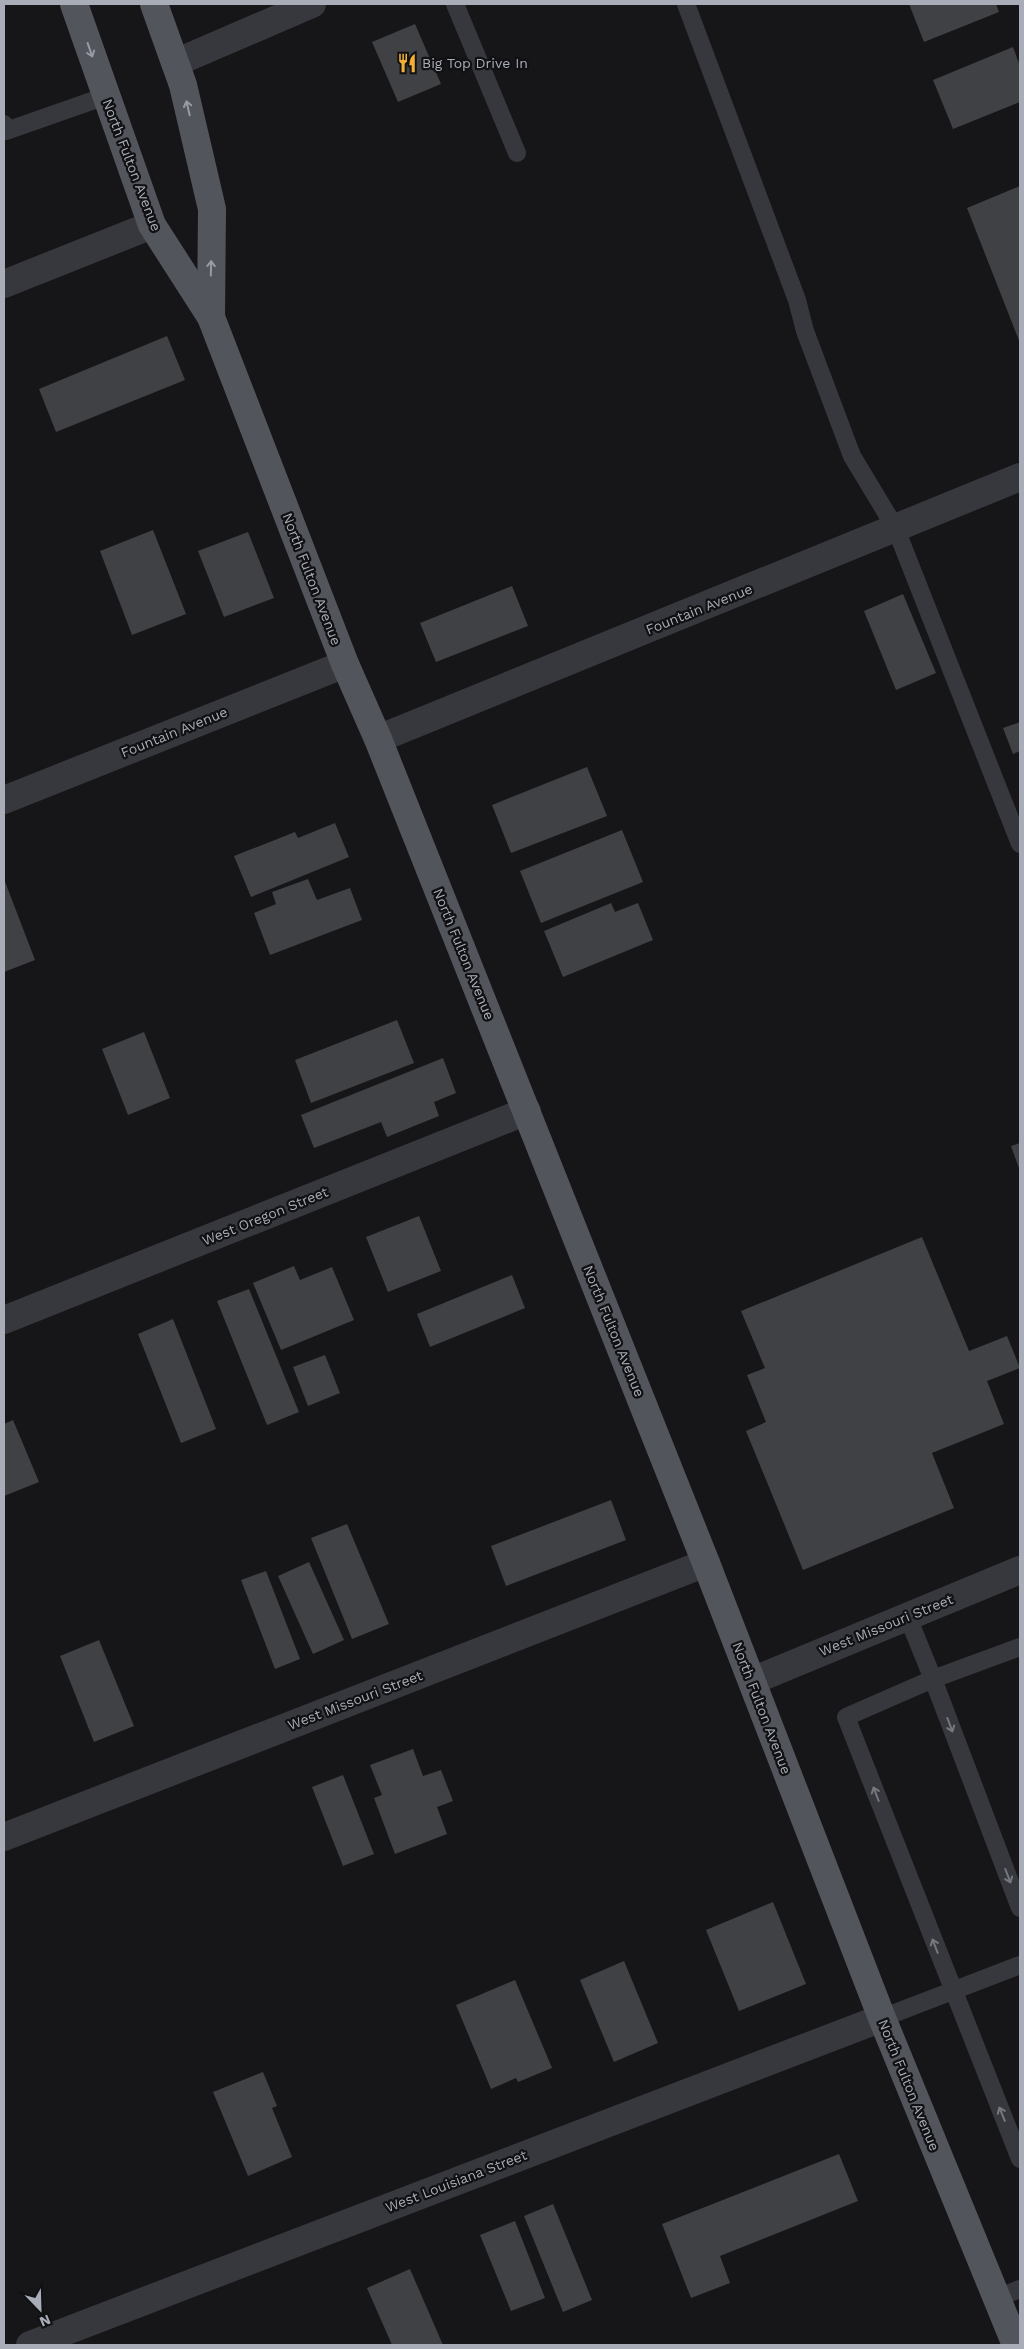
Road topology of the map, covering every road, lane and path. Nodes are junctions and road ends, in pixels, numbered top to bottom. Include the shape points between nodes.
1 (74, 4) edge
2 (154, 4) edge
3 (312, 4) edge
4 (455, 4) edge
5 (686, 4) edge
6 (175, 63) junction
7 (106, 96) junction
8 (4, 124) edge
9 (516, 153) dead end
10 (152, 226) junction
11 (4, 284) edge
12 (210, 317) junction
13 (1020, 477) edge
14 (896, 529) junction
15 (345, 664) junction
16 (378, 739) junction
17 (4, 800) edge
18 (1020, 844) edge
19 (527, 1111) junction
20 (4, 1320) edge
21 (706, 1563) junction
22 (1020, 1570) edge
23 (907, 1615) junction
24 (1020, 1647) edge
25 (933, 1679) junction
26 (752, 1681) junction
27 (4, 1837) edge
28 (1020, 1908) edge
29 (1020, 1966) edge
30 (952, 1991) junction
31 (882, 2018) junction
32 (1020, 2160) edge
33 (1008, 2294) edge
34 (30, 2345) edge
35 (1016, 2345) edge

1 -> 7 main road, North Fulton Avenue
2 - 6 main road, North Fulton Avenue
3 - 6 street
4 - 9 lane
5 - 14 lane via 852,456
12 -> 6 main road, North Fulton Avenue via 212,209
7 - 8 lane via 6,131
7 - 10 main road, North Fulton Avenue
10 - 11 street
10 - 12 main road, North Fulton Avenue
12 - 15 main road, North Fulton Avenue
13 - 14 street, Fountain Avenue
14 - 16 street, Fountain Avenue
14 - 18 lane
15 - 16 main road, North Fulton Avenue
15 - 17 street, Fountain Avenue
16 - 19 main road, North Fulton Avenue
19 - 20 street, West Oregon Street
19 - 21 main road, North Fulton Avenue
21 - 26 main road, North Fulton Avenue
21 - 27 street, West Missouri Street
22 - 23 street, West Missouri Street
23 - 25 lane
23 - 26 street, West Missouri Street
24 - 25 lane
25 -> 28 lane
30 -> 25 lane via 846,1717
26 - 31 main road, North Fulton Avenue
29 - 30 lane
30 - 31 lane
32 -> 30 lane
31 - 33 main road, North Fulton Avenue
31 - 34 street, West Louisiana Street
33 - 35 main road, North Fulton Avenue

